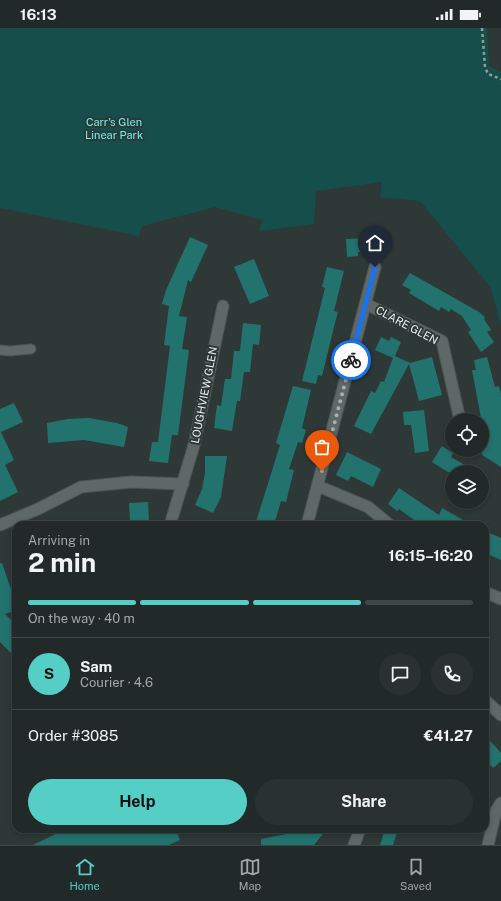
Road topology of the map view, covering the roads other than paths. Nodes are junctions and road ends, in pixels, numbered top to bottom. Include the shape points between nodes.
1 (375, 267) dead end
2 (366, 304) junction
3 (223, 306) dead end
4 (31, 349) dead end
5 (0, 350) edge
6 (458, 413) edge
7 (183, 484) junction
8 (318, 486) junction
9 (23, 520) edge
10 (171, 521) edge
11 (308, 521) edge
12 (385, 521) edge
13 (12, 522) edge
14 (0, 525) edge
15 (489, 594) edge
16 (501, 599) edge
17 (489, 704) edge
18 (501, 715) edge
19 (501, 803) edge
20 (358, 833) edge
21 (354, 845) edge
22 (488, 845) edge

1 - 2 street, CLARE GLEN
2 - 6 street, CLARE GLEN via 442,342
2 - 8 street, CLARE GLEN
3 - 7 street, LOUGHVIEW GLEN via 194,446
4 - 5 lane
7 - 9 street via 131,482 81,487
7 - 10 street, LOUGHVIEW GLEN
8 - 11 street, CLARE GLEN
8 - 12 street via 368,507
13 - 14 street
15 - 16 street
17 - 18 street
19 - 22 street via 496,811
20 - 21 street

